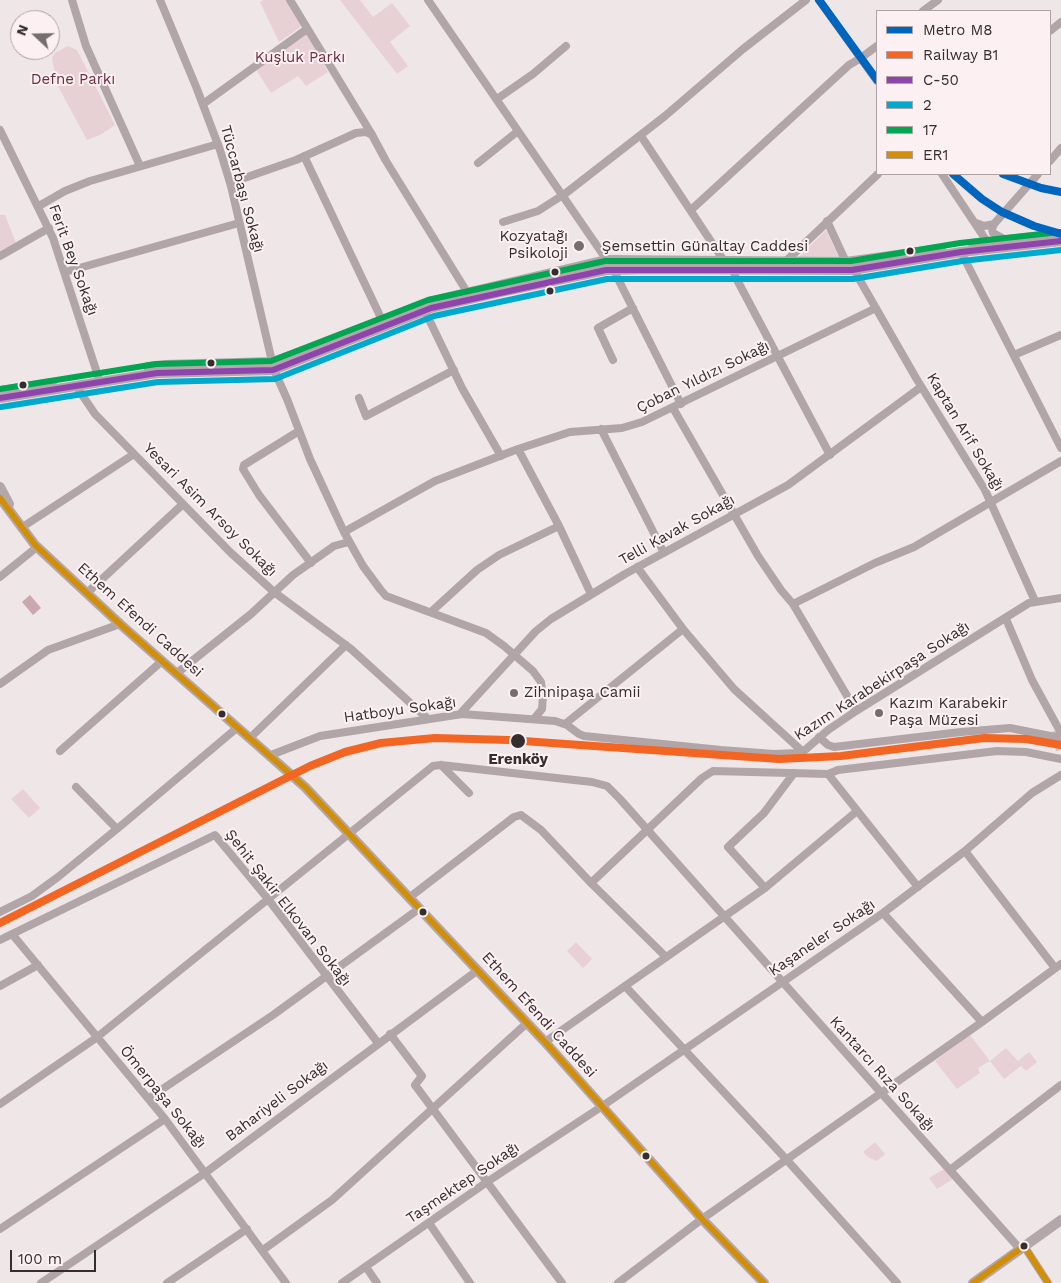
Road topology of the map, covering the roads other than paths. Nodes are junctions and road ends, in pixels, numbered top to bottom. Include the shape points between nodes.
1 (72, 0) edge
2 (160, 0) edge
3 (290, 0) edge
4 (428, 0) edge
5 (806, 0) edge
6 (819, 0) edge
7 (938, 0) edge
8 (924, 10) edge
9 (1061, 22) edge
10 (307, 29) junction
11 (1051, 30) edge
12 (566, 46) dead end
13 (876, 47) edge
14 (861, 58) junction
15 (876, 80) edge
16 (497, 99) junction
17 (203, 104) junction
18 (363, 120) junction
19 (0, 130) edge
20 (518, 131) junction
21 (356, 133) junction
22 (372, 135) junction
23 (640, 136) junction
24 (218, 144) junction
25 (1061, 148) edge
26 (304, 156) junction
27 (1051, 160) edge
28 (478, 163) dead end
29 (140, 166) junction
30 (877, 175) edge
31 (943, 175) edge
32 (1037, 175) edge
33 (230, 183) junction
34 (562, 196) junction
35 (39, 206) junction
36 (691, 210) junction
37 (827, 221) junction
38 (503, 222) dead end
39 (239, 223) junction
40 (976, 223) junction
41 (994, 224) junction
42 (49, 228) junction
43 (1061, 234) edge
44 (1010, 240) junction
45 (1061, 241) edge
46 (988, 242) junction
47 (969, 245) junction
48 (999, 249) junction
49 (961, 252) junction
50 (0, 256) edge
51 (606, 260) junction
52 (724, 261) junction
53 (740, 262) junction
54 (785, 262) junction
55 (846, 262) junction
56 (613, 269) junction
57 (732, 269) junction
58 (854, 270) junction
59 (65, 272) junction
60 (467, 292) junction
61 (633, 308) junction
62 (876, 308) junction
63 (425, 311) junction
64 (382, 320) junction
65 (1061, 335) edge
66 (1014, 355) junction
67 (778, 357) junction
68 (613, 360) dead end
69 (274, 366) junction
70 (454, 370) junction
71 (98, 376) junction
72 (76, 386) junction
73 (921, 387) junction
74 (0, 391) edge
75 (0, 398) edge
76 (359, 398) dead end
77 (680, 404) junction
78 (673, 408) junction
79 (601, 429) junction
80 (299, 431) junction
81 (1061, 448) edge
82 (518, 449) junction
83 (134, 454) junction
84 (830, 455) junction
85 (501, 456) junction
86 (1061, 461) edge
87 (0, 487) edge
88 (0, 498) edge
89 (991, 500) junction
90 (183, 504) junction
91 (734, 515) junction
92 (18, 524) junction
93 (559, 526) junction
94 (344, 532) junction
95 (349, 542) junction
96 (334, 546) junction
97 (37, 547) junction
98 (664, 553) junction
99 (310, 563) junction
100 (637, 567) junction
101 (0, 577) edge
102 (274, 592) junction
103 (87, 593) junction
104 (590, 594) junction
105 (1061, 598) edge
106 (1035, 601) junction
107 (793, 604) junction
108 (431, 612) junction
109 (1006, 619) junction
110 (120, 624) junction
111 (683, 629) junction
112 (346, 646) junction
113 (514, 655) junction
114 (162, 661) junction
115 (176, 673) junction
116 (0, 684) edge
117 (543, 705) junction
118 (856, 711) junction
119 (460, 714) junction
120 (428, 719) junction
121 (534, 719) junction
122 (551, 721) junction
123 (565, 724) junction
124 (238, 727) junction
125 (1058, 732) tunnel mouth
126 (819, 737) junction
127 (250, 738) junction
128 (1061, 738) edge
129 (60, 751) dead end
130 (802, 752) junction
131 (271, 755) junction
132 (1061, 759) edge
133 (441, 765) junction
134 (794, 773) junction
135 (828, 774) junction
136 (1061, 775) edge
137 (1061, 781) edge
138 (1051, 782) junction
139 (76, 787) dead end
140 (469, 793) dead end
141 (857, 811) junction
142 (117, 829) junction
143 (647, 830) junction
144 (349, 833) junction
145 (965, 851) junction
146 (591, 883) junction
147 (765, 888) junction
148 (918, 888) junction
149 (410, 897) junction
150 (268, 899) junction
151 (420, 908) junction
152 (0, 912) edge
153 (883, 913) junction
154 (725, 917) junction
155 (12, 934) junction
156 (0, 940) edge
157 (666, 958) junction
158 (38, 965) junction
159 (1058, 966) edge
160 (478, 970) junction
161 (326, 977) junction
162 (782, 982) junction
163 (0, 986) edge
164 (625, 986) junction
165 (982, 1022) junction
166 (528, 1023) junction
167 (390, 1034) junction
168 (97, 1037) junction
169 (545, 1042) junction
170 (378, 1043) junction
171 (684, 1048) junction
172 (1061, 1085) edge
173 (882, 1093) junction
174 (148, 1098) junction
175 (0, 1104) edge
176 (601, 1107) junction
177 (433, 1109) junction
178 (165, 1119) junction
179 (786, 1159) junction
180 (950, 1170) junction
181 (205, 1173) junction
182 (487, 1182) junction
183 (702, 1219) junction
184 (1061, 1220) edge
185 (429, 1223) junction
186 (0, 1229) edge
187 (247, 1229) junction
188 (1022, 1247) junction
189 (263, 1250) junction
190 (366, 1267) junction
191 (40, 1283) edge
192 (167, 1283) edge
193 (286, 1283) edge
194 (342, 1283) edge
195 (377, 1283) edge
196 (470, 1283) edge
197 (562, 1283) edge
198 (618, 1283) edge
199 (764, 1283) edge
200 (897, 1283) edge
201 (973, 1283) edge
202 (1048, 1283) edge

1 - 29 street via 86,46
2 - 17 street, Tüccarbaşı Sokağı
3 - 10 street
4 - 16 street
5 - 23 street
6 - 14 street
7 - 8 street
9 - 11 street
10 - 17 street
10 - 18 street
12 - 16 street
13 - 14 street
14 - 15 street
14 - 36 street via 844,69
16 - 20 street
17 - 24 street, Tüccarbaşı Sokağı
18 - 21 street via 362,128
18 - 22 street
19 - 35 street, Ferit Bey Sokağı
20 - 28 street
20 - 34 street
21 - 22 street
21 - 26 street
22 - 60 street
23 - 34 street
23 - 36 street
24 - 29 street
24 - 33 street, Tüccarbaşı Sokağı
25 - 27 street
26 - 33 street
26 - 64 street
29 - 35 street via 75,187
30 - 37 street
31 - 40 street
32 - 41 street
33 - 39 street, Tüccarbaşı Sokağı
34 - 38 street via 538,211
34 - 51 street
35 - 42 street, Ferit Bey Sokağı
36 - 52 street
37 - 54 street
37 - 55 street
39 - 59 street
39 - 69 street, Tüccarbaşı Sokağı
40 - 41 street via 984,226
40 - 46 street
40 - 47 street via 975,237
41 - 44 street via 993,234
42 - 50 street
42 - 59 street, Ferit Bey Sokağı
43 - 44 main road, Şemsettin Günaltay Caddesi
44 - 46 main road, Şemsettin Günaltay Caddesi
45 - 48 main road, Şemsettin Günaltay Caddesi
46 - 47 main road, Şemsettin Günaltay Caddesi
46 - 48 street via 991,247
47 - 55 main road, Şemsettin Günaltay Caddesi
48 - 49 main road, Şemsettin Günaltay Caddesi
49 - 58 main road, Şemsettin Günaltay Caddesi
49 - 66 street
51 - 52 main road, Şemsettin Günaltay Caddesi
51 - 56 street
51 - 60 main road, Şemsettin Günaltay Caddesi
52 - 53 main road, Şemsettin Günaltay Caddesi
53 - 54 main road, Şemsettin Günaltay Caddesi
53 - 57 street
54 - 55 main road, Şemsettin Günaltay Caddesi
55 - 58 street, Kaptan Arif Sokağı
56 - 57 main road, Şemsettin Günaltay Caddesi
56 - 61 street
56 - 63 main road, Şemsettin Günaltay Caddesi
57 - 58 main road, Şemsettin Günaltay Caddesi
57 - 67 street
58 - 62 street, Kaptan Arif Sokağı
59 - 71 street, Ferit Bey Sokağı
60 - 64 main road, Şemsettin Günaltay Caddesi via 427,302
61 - 68 street via 598,328
61 - 77 street
62 - 67 street, Çoban Yıldızı Sokağı
62 - 73 street, Kaptan Arif Sokağı
63 - 69 main road, Şemsettin Günaltay Caddesi
63 - 70 street
64 - 69 main road, Şemsettin Günaltay Caddesi
65 - 66 street
66 - 81 street
67 - 77 street, Çoban Yıldızı Sokağı
67 - 84 street
69 - 71 main road, Şemsettin Günaltay Caddesi via 166,365
69 - 72 main road, Şemsettin Günaltay Caddesi via 157,373
69 - 80 street, Tüccarbaşı Sokağı
70 - 76 street via 366,416
70 - 85 street
71 - 74 main road, Şemsettin Günaltay Caddesi
72 - 75 main road, Şemsettin Günaltay Caddesi
72 - 83 street, Yesari Asim Arsoy Sokağı via 93,412
73 - 84 street, Telli Kavak Sokağı
73 - 89 street, Kaptan Arif Sokağı
77 - 78 street, Çoban Yıldızı Sokağı
78 - 79 street, Çoban Yıldızı Sokağı via 637,424
78 - 91 street
79 - 82 street, Çoban Yıldızı Sokağı via 566,433
79 - 98 street
80 - 94 street, Tüccarbaşı Sokağı
80 - 99 street via 244,465 243,469
82 - 85 street, Çoban Yıldızı Sokağı
82 - 93 street
83 - 90 street, Yesari Asim Arsoy Sokağı
83 - 92 street
84 - 91 street, Telli Kavak Sokağı via 788,485
85 - 94 street, Çoban Yıldızı Sokağı via 435,481
86 - 89 street
87 - 92 main road
88 - 92 main road, Ethem Efendi Caddesi
89 - 106 street, Kaptan Arif Sokağı
89 - 107 street via 914,546
90 - 102 street, Yesari Asim Arsoy Sokağı
90 - 103 street
91 - 98 street, Telli Kavak Sokağı
91 - 107 street via 765,567
92 - 97 main road, Ethem Efendi Caddesi
93 - 104 street
93 - 108 street via 499,554
94 - 95 street, Tüccarbaşı Sokağı
94 - 96 street
95 - 96 street
95 - 108 street, Tüccarbaşı Sokağı via 384,594
96 - 99 street
97 - 101 street
97 - 103 main road, Ethem Efendi Caddesi
98 - 100 street, Telli Kavak Sokağı
99 - 102 street
100 - 104 street, Telli Kavak Sokağı
100 - 111 street
102 - 112 street, Yesari Asim Arsoy Sokağı
102 - 115 street
103 - 110 main road, Ethem Efendi Caddesi
104 - 113 street, Telli Kavak Sokağı via 548,621
105 - 106 street
106 - 109 street, Kazım Karabekirpaşa Sokağı
107 - 118 street
108 - 113 street, Tüccarbaşı Sokağı via 486,634
109 - 118 street, Kazım Karabekirpaşa Sokağı
109 - 125 street
110 - 114 main road, Ethem Efendi Caddesi
110 - 116 street via 48,650
111 - 123 street
111 - 130 street via 740,695
112 - 120 street, Yesari Asim Arsoy Sokağı
112 - 127 street
113 - 117 street, Tüccarbaşı Sokağı via 539,679
113 - 119 street, Telli Kavak Sokağı
114 - 115 main road, Ethem Efendi Caddesi
114 - 129 street
115 - 124 main road, Ethem Efendi Caddesi
117 - 121 street
117 - 122 street, Tüccarbaşı Sokağı via 545,715
118 - 126 street, Kazım Karabekirpaşa Sokağı
119 - 120 street, Hatboyu Sokağı
119 - 121 street, Hatboyu Sokağı
120 - 131 street, Hatboyu Sokağı via 320,736
121 - 122 street, Hatboyu Sokağı
122 - 123 street, Hatboyu Sokağı
123 - 130 street, Kazım Karabekirpaşa Sokağı via 584,736 758,753
124 - 127 main road, Ethem Efendi Caddesi
124 - 142 street
126 - 128 street via 833,747 1010,728
126 - 130 street, Kazım Karabekirpaşa Sokağı
127 - 131 main road, Ethem Efendi Caddesi
131 - 144 main road, Ethem Efendi Caddesi
132 - 135 street via 1019,752 981,752 838,770
133 - 140 street
133 - 143 street, Kantarcı Rıza Sokağı via 604,785
133 - 144 street via 434,765
134 - 135 street
134 - 143 street via 711,772
134 - 147 street via 764,813 728,847
135 - 141 street
136 - 138 street, Kaşaneler Sokağı
137 - 138 street
138 - 145 street, Kaşaneler Sokağı via 1030,795
139 - 142 street
141 - 147 street
141 - 148 street
142 - 152 street via 38,892
143 - 146 street
143 - 154 street, Kantarcı Rıza Sokağı
144 - 149 main road, Ethem Efendi Caddesi
144 - 150 street
145 - 148 street, Kaşaneler Sokağı
145 - 159 street
146 - 149 street via 542,830 518,815
146 - 157 street
147 - 154 street
148 - 153 street, Kaşaneler Sokağı
149 - 151 main road, Ethem Efendi Caddesi
150 - 155 street, Şehit Şakir Elkovan Sokağı via 213,835
150 - 161 street, Şehit Şakir Elkovan Sokağı
150 - 168 street
151 - 160 main road, Ethem Efendi Caddesi
151 - 161 street
153 - 162 street, Kaşaneler Sokağı
153 - 165 street
154 - 157 street
154 - 162 street, Kantarcı Rıza Sokağı
155 - 156 street, Şehit Şakir Elkovan Sokağı
155 - 158 street, Ömerpaşa Sokağı
157 - 164 street
158 - 163 street
158 - 168 street, Ömerpaşa Sokağı
159 - 165 street
160 - 166 main road, Ethem Efendi Caddesi
160 - 167 street, Bahariyeli Sokağı
161 - 170 street, Şehit Şakir Elkovan Sokağı
161 - 174 street
162 - 171 street, Kaşaneler Sokağı
162 - 173 street, Kantarcı Rıza Sokağı
164 - 169 street
164 - 171 street
165 - 173 street
166 - 169 main road, Ethem Efendi Caddesi
166 - 177 street
167 - 170 street, Bahariyeli Sokağı
167 - 177 street via 422,1076 415,1085
168 - 174 street, Ömerpaşa Sokağı
168 - 175 street
169 - 176 main road, Ethem Efendi Caddesi
170 - 181 street, Bahariyeli Sokağı
171 - 176 street, Kaşaneler Sokağı
171 - 179 street
172 - 180 street
173 - 179 street
173 - 180 street, Kantarcı Rıza Sokağı
174 - 178 street, Ömerpaşa Sokağı
176 - 182 street, Taşmektep Sokağı
176 - 183 main road, Ethem Efendi Caddesi
177 - 182 street
177 - 189 street via 332,1200
178 - 181 street, Ömerpaşa Sokağı
178 - 186 street
179 - 183 street
179 - 200 street
180 - 188 street, Kantarcı Rıza Sokağı
181 - 187 street, Ömerpaşa Sokağı
181 - 191 street, Bahariyeli Sokağı
182 - 185 street, Taşmektep Sokağı
182 - 197 street
183 - 198 street
183 - 199 main road, Ethem Efendi Caddesi
184 - 188 main road
185 - 190 street, Taşmektep Sokağı
185 - 196 street
187 - 189 street, Ömerpaşa Sokağı
187 - 192 street
188 - 201 main road
188 - 202 street, Kantarcı Rıza Sokağı
189 - 193 street, Ömerpaşa Sokağı
190 - 194 street, Taşmektep Sokağı
190 - 195 street

